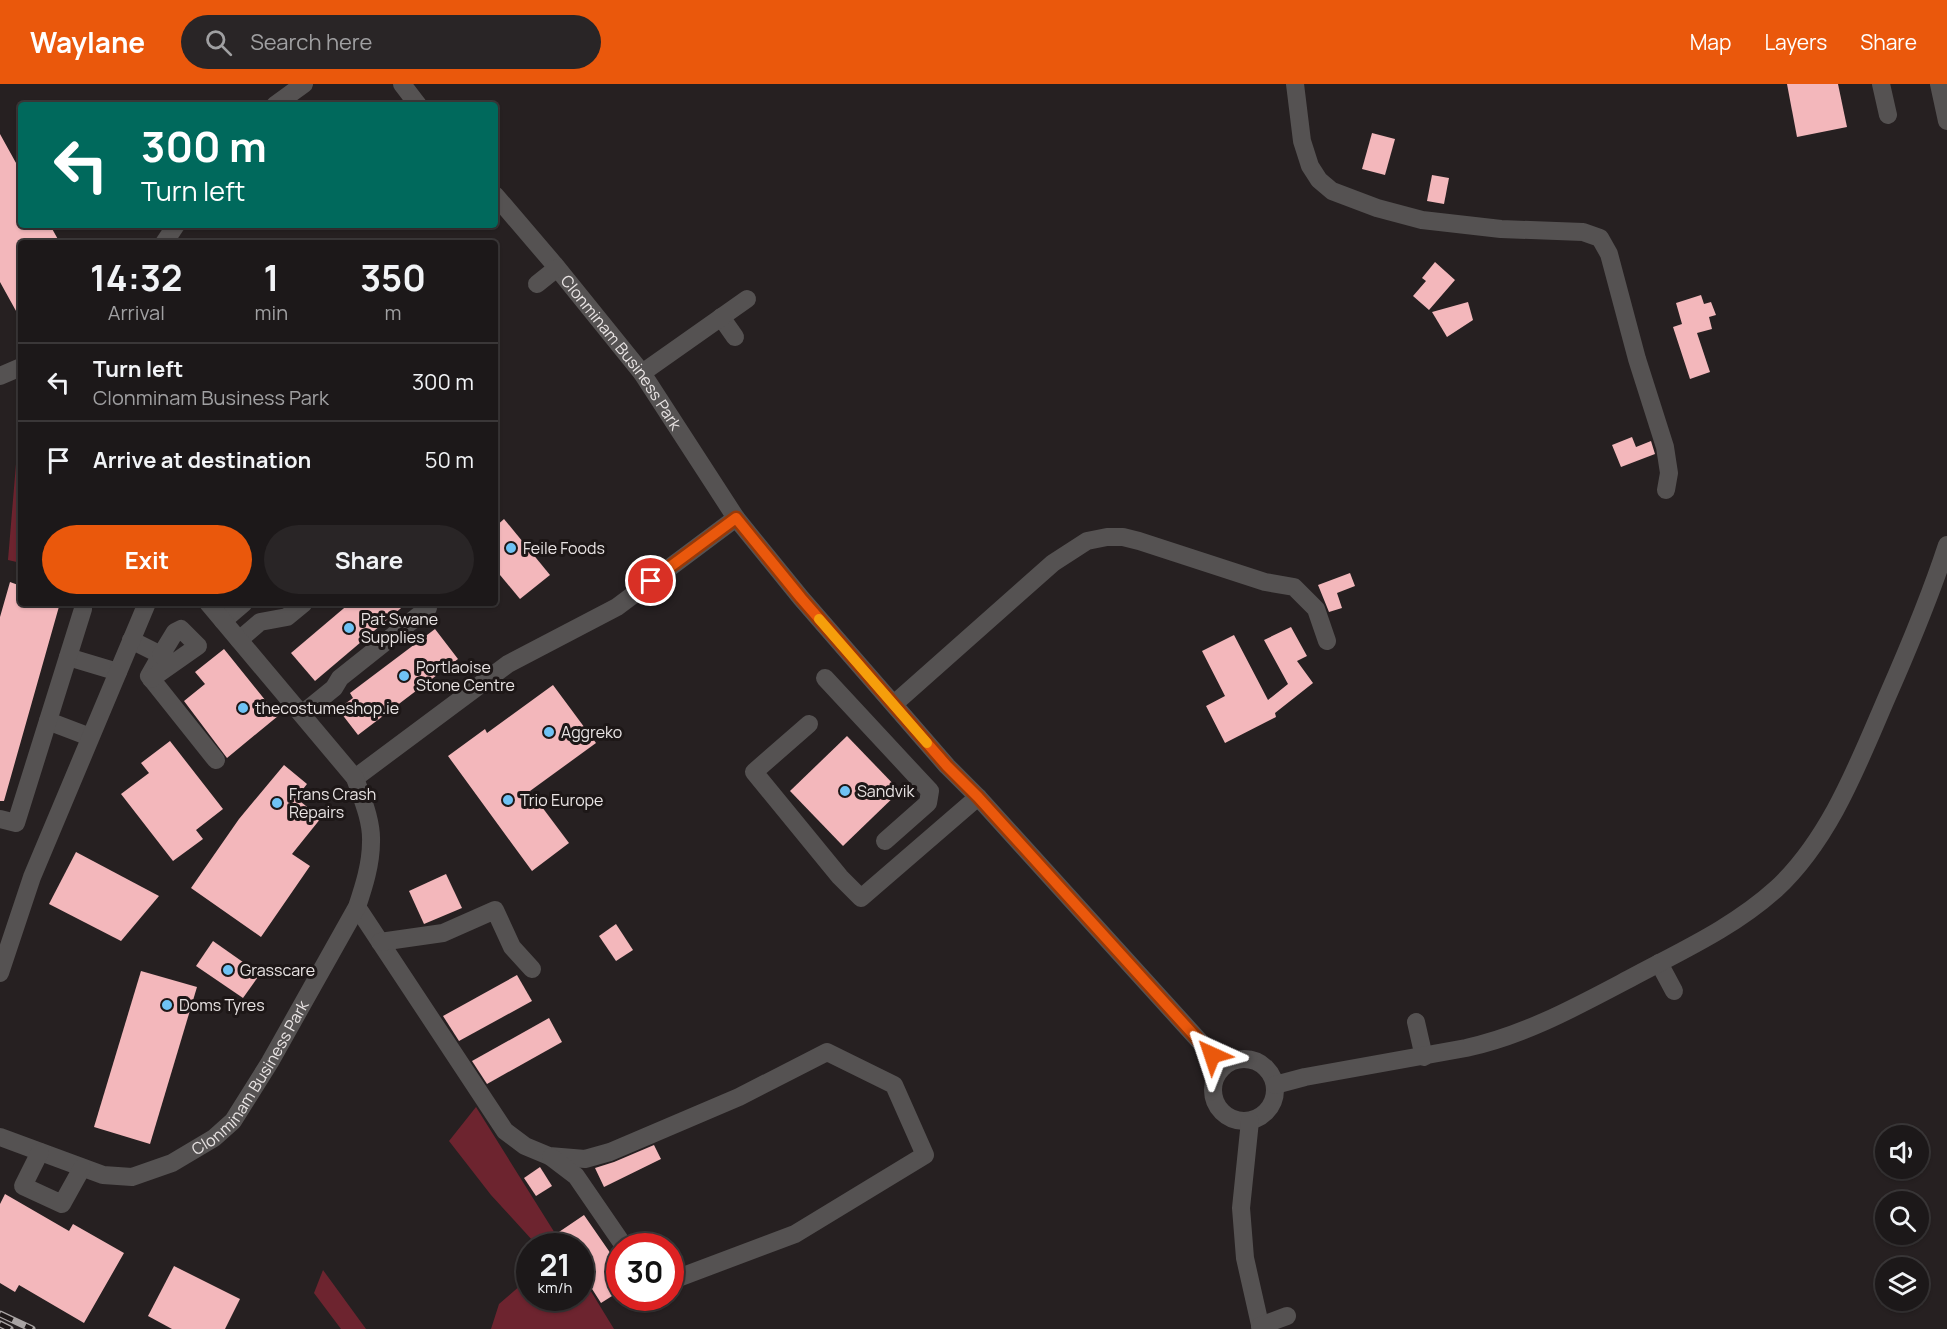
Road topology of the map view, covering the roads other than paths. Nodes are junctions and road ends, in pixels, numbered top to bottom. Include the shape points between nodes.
1 (286, 84) edge
2 (304, 84) edge
3 (1295, 84) edge
4 (1881, 84) edge
5 (1939, 84) edge
6 (275, 102) edge
7 (277, 102) edge
8 (1888, 115) dead end
9 (1947, 121) edge
10 (498, 199) edge
11 (557, 268) junction
12 (537, 284) dead end
13 (747, 299) dead end
14 (721, 318) junction
15 (735, 337) dead end
16 (18, 368) edge
17 (642, 373) junction
18 (0, 376) edge
19 (1666, 490) dead end
20 (736, 518) junction
21 (1947, 545) edge
22 (146, 606) edge
23 (210, 606) edge
24 (240, 606) edge
25 (300, 606) edge
26 (428, 608) dead end
27 (83, 609) dead end
28 (223, 621) junction
29 (131, 640) junction
30 (239, 640) junction
31 (1327, 641) dead end
32 (161, 655) junction
33 (69, 657) junction
34 (118, 672) junction
35 (825, 678) dead end
36 (151, 679) junction
37 (894, 704) junction
38 (302, 714) junction
39 (48, 721) junction
40 (809, 724) dead end
41 (90, 737) junction
42 (216, 760) dead end
43 (355, 778) junction
44 (978, 797) junction
45 (0, 819) edge
46 (912, 855) junction
47 (357, 907) junction
48 (380, 942) junction
49 (1659, 963) junction
50 (532, 969) dead end
51 (0, 974) edge
52 (1674, 991) dead end
53 (1416, 1022) dead end
54 (1424, 1057) junction
55 (1223, 1067) junction
56 (1275, 1085) junction
57 (1250, 1120) junction
58 (0, 1137) edge
59 (40, 1152) junction
60 (549, 1156) junction
61 (82, 1168) junction
62 (615, 1233) edge
63 (684, 1276) edge
64 (1287, 1316) dead end
65 (1261, 1328) edge

1 - 6 street
2 - 7 street
3 - 19 street via 1302,141 1310,166 1332,191 1422,220 1501,230 1583,232 1600,238 1609,254 1665,447 1669,473
4 - 8 street
5 - 9 street
10 - 11 street, Clonminam Business Park
11 - 12 street
11 - 17 street, Clonminam Business Park
13 - 14 street
14 - 15 street
14 - 17 street
16 - 18 street
17 - 20 street, Clonminam Business Park
20 - 37 street, Clonminam Business Park
20 - 43 street via 617,607 508,664
21 - 49 street via 1877,721 1825,828 1801,861 1763,900 1726,927
22 - 29 street
23 - 28 street, Clonminam Business Park
24 - 28 street
25 - 30 street via 287,617 260,622
26 - 38 street via 340,678 334,688
27 - 33 street
28 - 30 street, Clonminam Business Park
29 - 32 street
29 - 34 street
30 - 38 street, Clonminam Business Park
31 - 37 street via 1316,609 1294,586 1265,582 1124,537 1107,537 1087,541 1053,563
32 - 36 street
32 - 36 street via 181,628 198,646
33 - 34 street
33 - 39 street
34 - 41 street
35 - 46 street via 930,791 928,803 889,837
36 - 42 street
37 - 44 street, Clonminam Business Park
38 - 43 street, Clonminam Business Park
39 - 41 street
39 - 45 street via 16,823
40 - 46 street via 754,772 861,898
41 - 51 street via 32,877
43 - 47 street, Clonminam Business Park via 372,842
44 - 46 street
44 - 55 street, Clonminam Business Park
47 - 48 street
47 - 61 street, Clonminam Business Park via 233,1121 214,1138 172,1163 132,1177 103,1175
48 - 50 street via 443,933 495,910 512,947
48 - 60 street via 505,1131 525,1146
49 - 52 street
49 - 54 street via 1521,1033
53 - 54 street
54 - 56 street
55 - 56 street via 1250,1059 1266,1069
55 - 57 street via 1214,1084 1216,1104 1230,1118
56 - 57 street via 1272,1104
57 - 65 street via 1241,1208 1245,1258
58 - 59 street, Clonminam Business Park
59 - 61 street, Clonminam Business Park
59 - 61 street via 23,1186 62,1204
60 - 62 street via 576,1176
60 - 63 street via 585,1159 610,1152 739,1097 827,1052 894,1085 925,1155 795,1234
64 - 65 street

